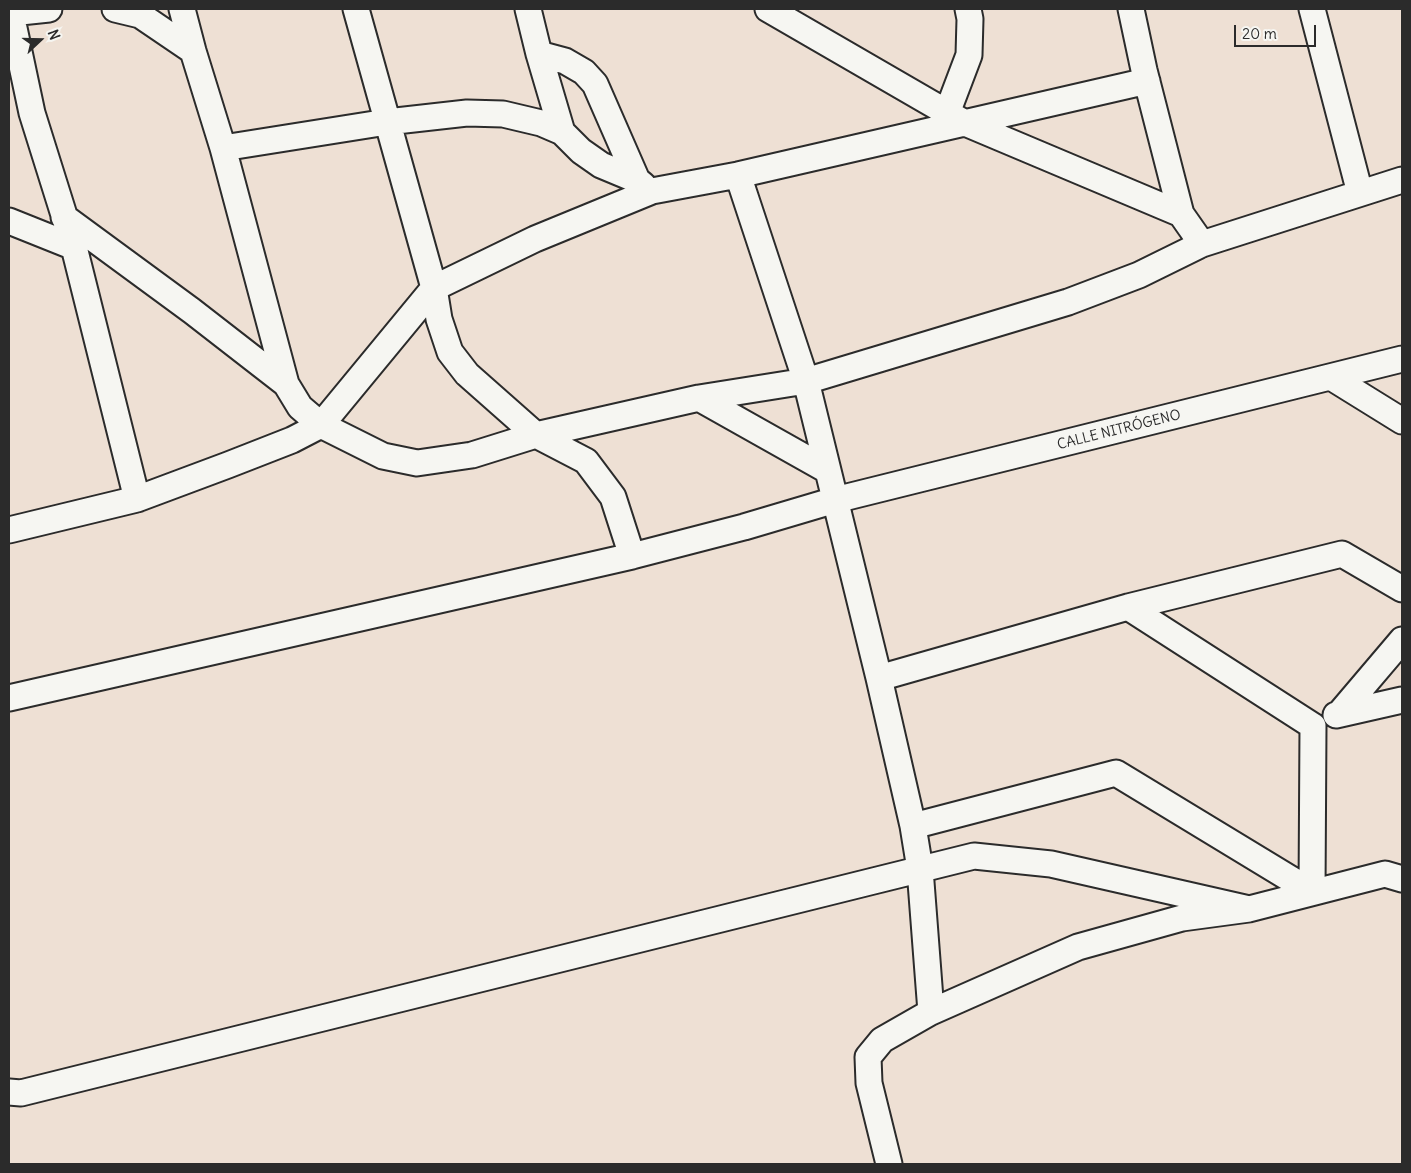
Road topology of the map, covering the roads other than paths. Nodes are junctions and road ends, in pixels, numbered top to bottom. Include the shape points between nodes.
1 (50, 9) edge
2 (115, 9) edge
3 (182, 9) edge
4 (356, 9) edge
5 (528, 9) edge
6 (768, 9) edge
7 (968, 9) edge
8 (1113, 9) edge
9 (1131, 9) edge
10 (1312, 9) edge
11 (10, 11) edge
12 (193, 51) junction
13 (539, 54) junction
14 (1145, 76) junction
15 (9, 85) edge
16 (32, 113) junction
17 (956, 118) junction
18 (387, 122) junction
19 (562, 132) junction
20 (224, 148) junction
21 (738, 175) junction
22 (1402, 180) edge
23 (644, 186) junction
24 (1360, 193) junction
25 (1181, 214) junction
26 (64, 217) junction
27 (9, 221) edge
28 (1202, 244) junction
29 (74, 247) junction
30 (434, 288) junction
31 (1402, 358) edge
32 (1331, 377) junction
33 (806, 381) junction
34 (286, 384) junction
35 (699, 398) junction
36 (1402, 421) edge
37 (321, 425) junction
38 (536, 435) junction
39 (827, 470) junction
40 (137, 499) junction
41 (835, 500) junction
42 (9, 530) edge
43 (632, 556) junction
44 (1402, 590) edge
45 (1128, 607) junction
46 (1402, 640) edge
47 (879, 678) junction
48 (9, 698) edge
49 (1402, 700) edge
50 (1340, 714) junction
51 (1313, 726) junction
52 (913, 826) junction
53 (920, 870) junction
54 (1397, 874) edge
55 (1312, 892) junction
56 (1249, 909) junction
57 (932, 1012) junction
58 (9, 1092) edge
59 (889, 1164) edge

1 - 11 street
2 - 12 street via 140,15
3 - 12 street
4 - 18 street
5 - 13 street
6 - 17 street
7 - 17 street via 969,55
8 - 14 street
9 - 14 street
10 - 24 street
11 - 16 street
12 - 20 street
13 - 19 street
13 - 23 street via 565,61 584,72 594,84
14 - 17 street
14 - 25 street
15 - 16 street
16 - 26 street
17 - 21 street
17 - 25 street
18 - 19 street via 502,114
18 - 20 street
18 - 30 street
19 - 23 street via 600,165
20 - 34 street
21 - 23 street
21 - 33 street
22 - 24 street
23 - 30 street
24 - 28 street
25 - 28 street
26 - 29 street
26 - 34 street
27 - 29 street
28 - 33 street via 1138,275 1068,302
29 - 40 street
30 - 37 street
30 - 38 street via 439,319 450,352 467,374
31 - 32 street, CALLE NITRÓGENO
32 - 36 street
32 - 41 street, CALLE NITRÓGENO
33 - 35 street
33 - 39 street
34 - 37 street via 300,406
35 - 38 street
35 - 39 street
37 - 38 street via 383,456 417,463 472,455
37 - 40 street via 228,466
38 - 43 street via 586,461 613,497
39 - 41 street
40 - 42 street
41 - 43 street, CALLE NITRÓGENO
41 - 47 street
43 - 48 street, CALLE NITRÓGENO
44 - 45 street via 1342,554
45 - 47 street
45 - 51 street
46 - 50 street
47 - 52 street
49 - 50 street
50 - 51 street
51 - 55 street
52 - 53 street
52 - 55 street via 1116,773
53 - 56 street via 974,856 1051,864
53 - 57 street
53 - 58 street via 31,1091
54 - 55 street
55 - 56 street
56 - 57 street via 1182,918 1078,947
57 - 59 street via 882,1040 868,1057 869,1083

